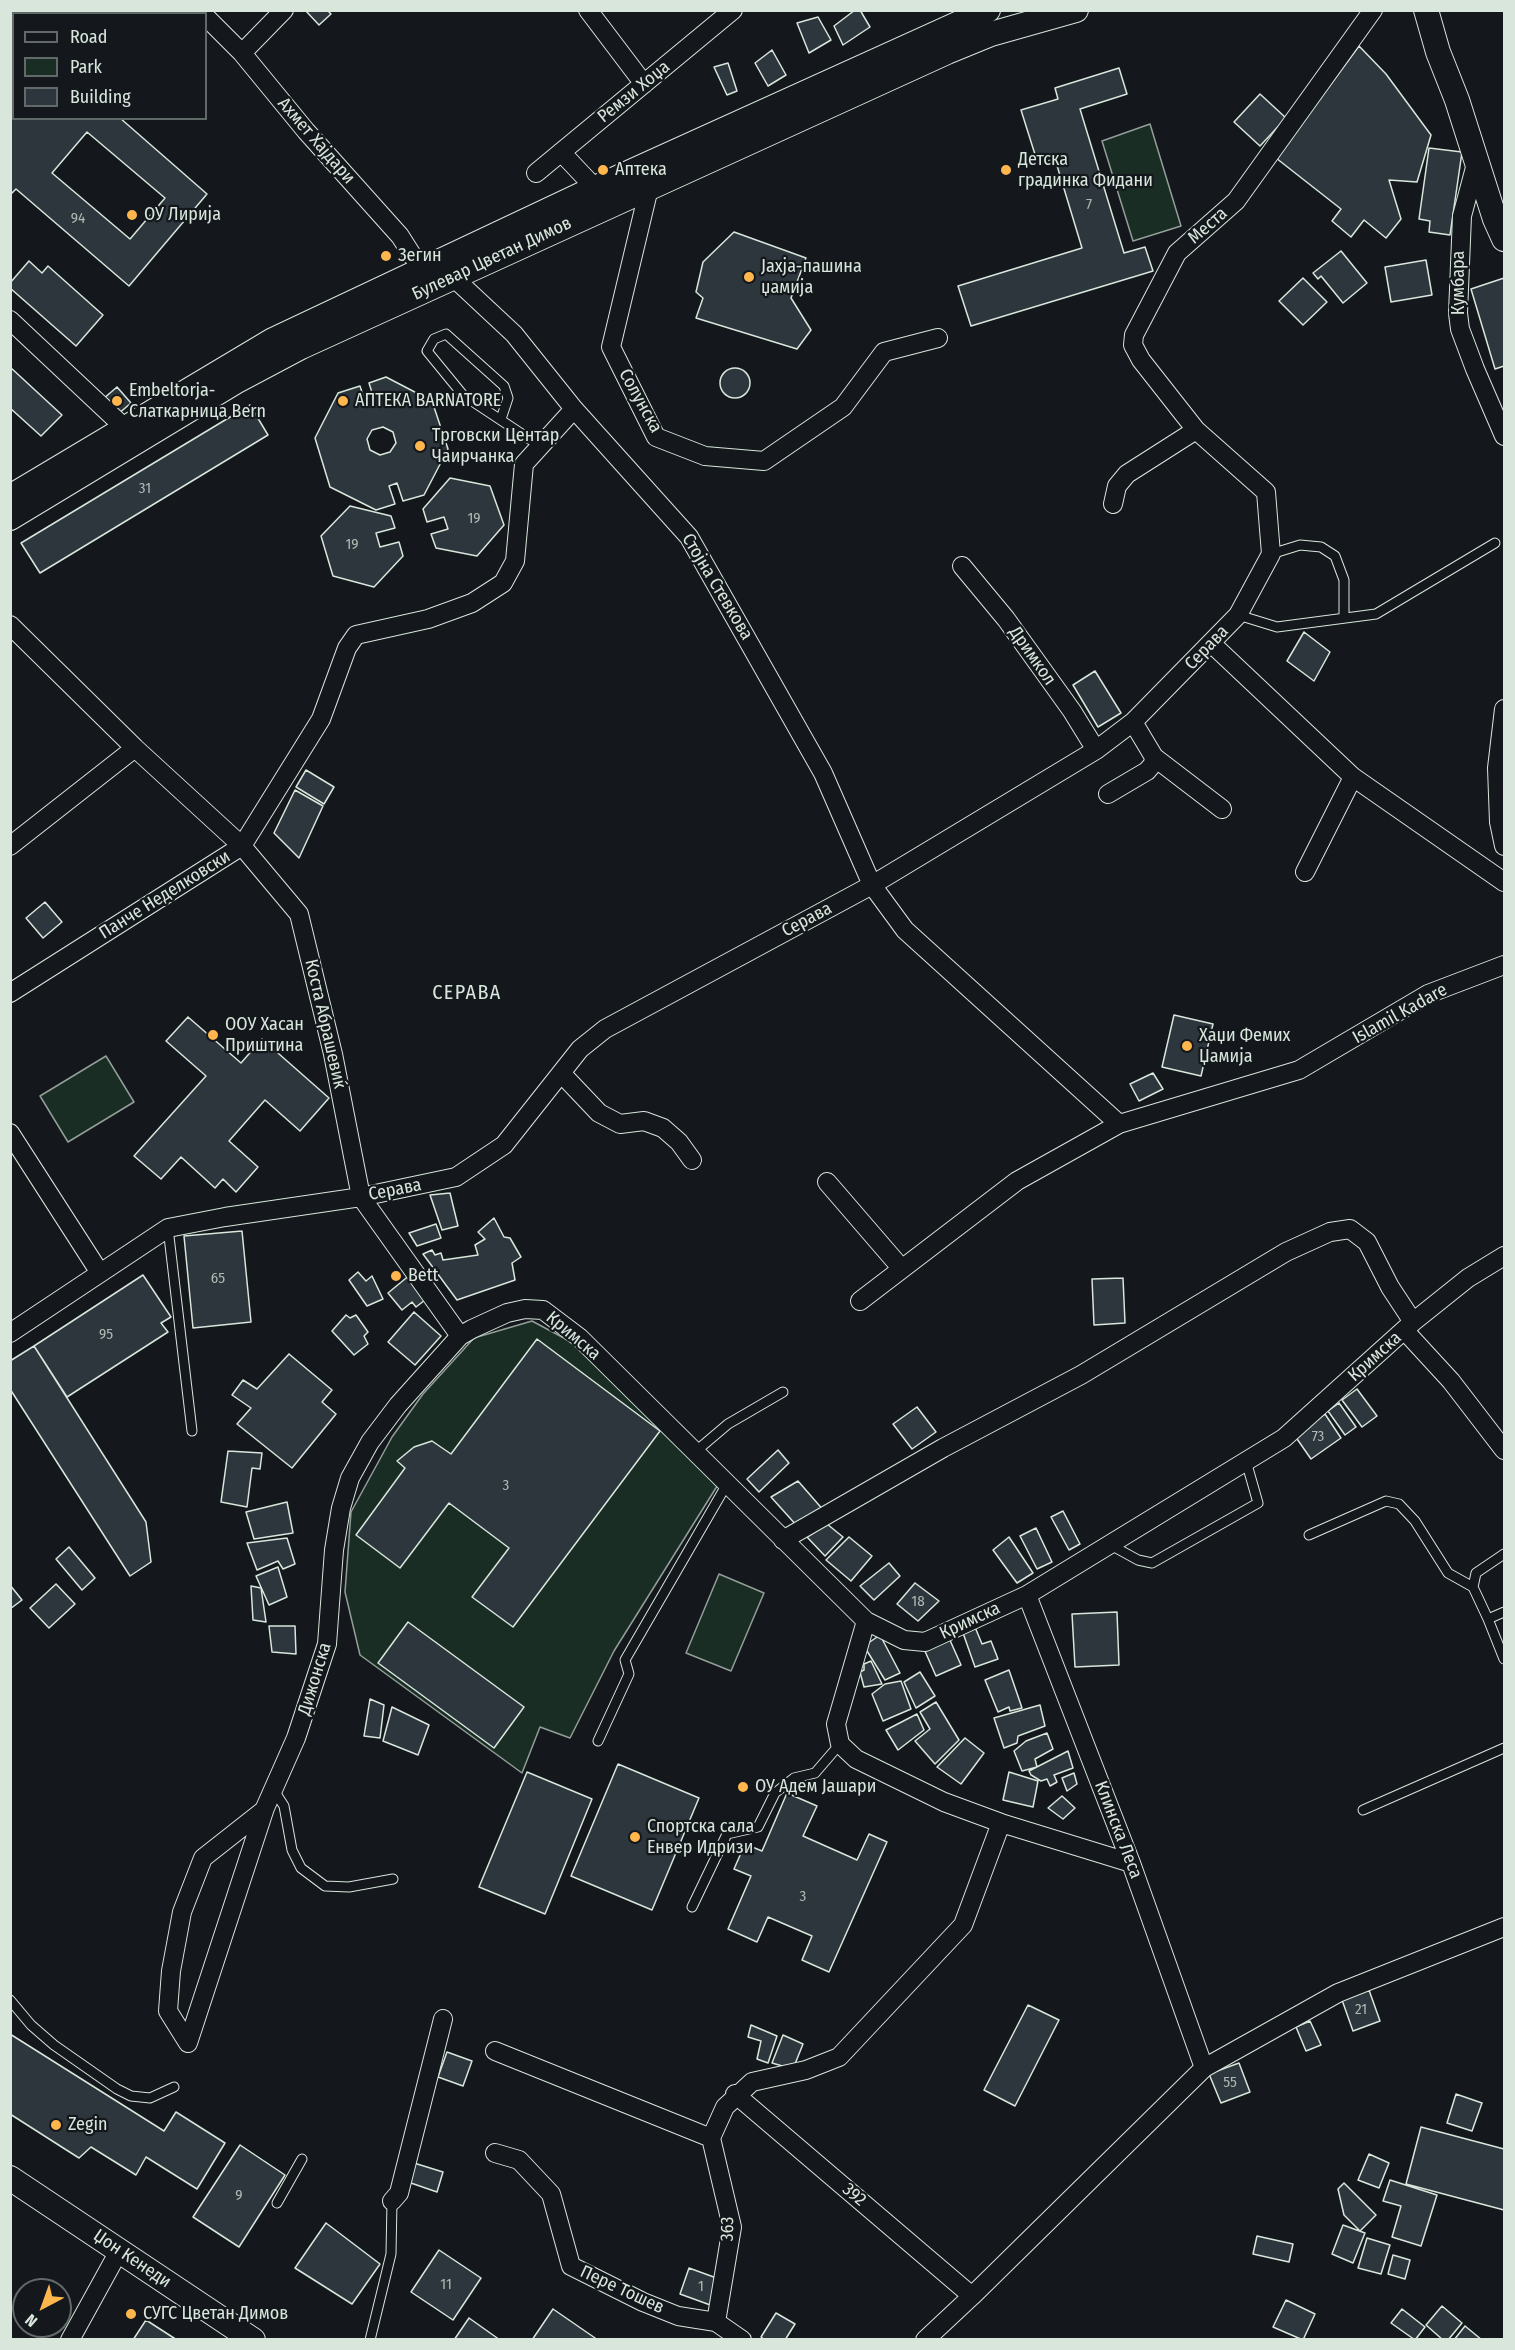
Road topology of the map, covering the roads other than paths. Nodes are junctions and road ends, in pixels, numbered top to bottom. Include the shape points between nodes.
1 (284, 10) edge
2 (588, 10) edge
3 (733, 10) edge
4 (1076, 10) edge
5 (1373, 10) edge
6 (1409, 10) edge
7 (1426, 10) edge
8 (207, 19) edge
9 (975, 22) edge
10 (1438, 52) junction
11 (242, 53) junction
12 (644, 84) junction
13 (561, 152) junction
14 (1477, 160) junction
15 (536, 173) dead end
16 (595, 188) junction
17 (649, 188) junction
18 (1504, 238) edge
19 (421, 270) junction
20 (453, 277) junction
21 (10, 320) edge
22 (938, 338) dead end
23 (574, 409) junction
24 (501, 419) junction
25 (125, 428) junction
26 (1196, 430) junction
27 (1504, 436) edge
28 (540, 446) junction
29 (10, 497) edge
30 (1113, 504) dead end
31 (10, 518) edge
32 (1495, 543) dead end
33 (1271, 554) junction
34 (962, 566) dead end
35 (1238, 615) junction
36 (1344, 618) junction
37 (10, 625) edge
38 (1212, 644) junction
39 (1504, 709) edge
40 (1133, 722) junction
41 (135, 748) junction
42 (1096, 750) junction
43 (1154, 757) junction
44 (1353, 777) junction
45 (1108, 794) dead end
46 (1222, 809) dead end
47 (10, 846) edge
48 (242, 846) junction
49 (1504, 846) edge
50 (1305, 872) dead end
51 (1504, 882) edge
52 (872, 885) junction
53 (1504, 965) edge
54 (10, 993) edge
55 (561, 1073) junction
56 (1119, 1124) junction
57 (10, 1133) edge
58 (692, 1160) dead end
59 (827, 1182) dead end
60 (361, 1197) junction
61 (168, 1228) junction
62 (1504, 1256) edge
63 (902, 1269) junction
64 (100, 1273) junction
65 (860, 1301) dead end
66 (1409, 1326) junction
67 (10, 1333) edge
68 (460, 1336) junction
69 (783, 1392) dead end
70 (192, 1431) dead end
71 (1504, 1450) edge
72 (695, 1452) junction
73 (1246, 1461) junction
74 (727, 1484) junction
75 (1309, 1535) dead end
76 (783, 1540) junction
77 (1109, 1544) junction
78 (1504, 1554) edge
79 (1473, 1587) junction
80 (1027, 1594) junction
81 (1504, 1612) edge
82 (1488, 1619) junction
83 (866, 1620) junction
84 (1504, 1659) edge
85 (598, 1741) dead end
86 (840, 1744) junction
87 (1504, 1748) edge
88 (273, 1789) junction
89 (266, 1808) junction
90 (1363, 1810) dead end
91 (1001, 1823) junction
92 (1131, 1863) junction
93 (393, 1879) dead end
94 (692, 1907) dead end
95 (1504, 1927) edge
96 (10, 2000) edge
97 (443, 2019) dead end
98 (495, 2051) dead end
99 (1204, 2068) junction
100 (174, 2087) dead end
101 (735, 2094) junction
102 (711, 2138) junction
103 (495, 2153) dead end
104 (302, 2159) dead end
105 (10, 2178) edge
106 (392, 2201) joint
107 (276, 2203) dead end
108 (119, 2251) junction
109 (972, 2296) junction
110 (716, 2322) junction
111 (70, 2340) edge
112 (253, 2340) edge
113 (370, 2340) edge
114 (742, 2340) edge
115 (925, 2340) edge

1 - 11 street
2 - 12 street
3 - 12 street, Ремзи Хоџа
4 - 9 street
5 - 26 street, Места via 1236,201 1177,253 1134,335 1133,345 1141,360
6 - 10 street
7 - 10 street
8 - 11 street, Ахмет Хајдари
9 - 16 street, Булевар Цветан Димов
9 - 17 street, Булевар Цветан Димов
10 - 14 street
11 - 19 street, Ахмет Хајдари via 400,236
12 - 13 street, Ремзи Хоџа
13 - 15 street, Ремзи Хоџа
13 - 16 street
14 - 18 street
14 - 27 street, Кумбара via 1462,216 1458,313 1460,329
16 - 19 street, Булевар Цветан Димов
17 - 20 street, Булевар Цветан Димов
17 - 22 street, Солунска via 611,347 656,437 705,456 764,461 843,407 884,352
19 - 25 street, Булевар Цветан Димов via 273,340
20 - 23 street, Стојна Стевкова via 514,334
20 - 31 street, Булевар Цветан Димов via 235,382
21 - 25 street
23 - 28 street, Панче Неделковски
23 - 52 street, Стојна Стевкова via 689,537 823,773
24 - 24 lane via 463,395 427,351 434,339 446,334 504,387 508,398
24 - 28 lane
25 - 29 street, Булевар Цветан Димов
26 - 30 street via 1127,474 1117,486
26 - 33 street, Места via 1266,492
28 - 48 street, Панче Неделковски via 524,464 515,561 504,583 472,603 428,619 356,635 347,648 321,719
32 - 36 lane via 1376,614
33 - 35 street, Серава
33 - 36 lane via 1300,545 1321,547 1335,556 1344,580
34 - 42 street, Дримкол via 1006,619
35 - 36 lane via 1277,627
35 - 38 street, Серава
37 - 41 street, Коста Абрашевиќ
38 - 40 street, Серава
38 - 44 street
39 - 49 street via 1497,768
40 - 42 street, Серава
40 - 43 street
41 - 47 street
41 - 48 street, Коста Абрашевиќ
42 - 52 street, Серава
43 - 45 street via 1147,771
43 - 46 street
44 - 50 street
44 - 51 street
48 - 54 street, Панче Неделковски
48 - 60 street, Коста Абрашевиќ via 299,914 333,1054
52 - 55 street, Серава via 605,1029 580,1049
52 - 56 street, Стојна Стевкова via 905,930
53 - 56 street, Islamil Kadare via 1428,994 1299,1070
55 - 58 street via 599,1113 620,1124 644,1121 663,1128
55 - 60 street, Серава via 504,1145 456,1178
56 - 63 street, Islamil Kadare via 1017,1181
57 - 64 street
59 - 63 street
60 - 61 street, Серава
60 - 68 street, Коста Абрашевиќ
61 - 64 street, Серава
61 - 70 lane
62 - 66 street, Кримска via 1468,1278
63 - 65 street, Islamil Kadare
64 - 67 street, Серава
66 - 71 street
66 - 73 street, Кримска via 1284,1438
66 - 76 street via 1367,1242 1350,1229 1330,1232 1286,1252 1081,1375
68 - 72 street, Кримска via 507,1312 543,1310 580,1338
68 - 88 street, Дижонска via 391,1414 350,1478 334,1551 327,1644 296,1738
69 - 72 lane via 728,1424
72 - 74 street, Кримска
73 - 77 street, Кримска
73 - 77 lane via 1258,1503 1152,1563
74 - 76 street, Кримска
74 - 85 lane via 625,1660 629,1674
75 - 79 lane via 1386,1501 1399,1504 1415,1521 1448,1573
76 - 83 street, Кримска
77 - 80 street, Кримска
78 - 79 lane via 1476,1573
79 - 82 lane
80 - 83 street, Кримска via 925,1642 903,1640
80 - 92 street, Клинска Леса
81 - 82 lane
82 - 84 lane
83 - 86 street via 836,1724
86 - 91 street via 856,1759
86 - 94 lane via 815,1773 794,1778 775,1793 758,1827 727,1834
87 - 90 lane
88 - 89 street, Дижонска
88 - 93 lane via 284,1806 292,1850 301,1868 325,1886 349,1887
89 - 89 street, Дижонска via 188,2043 168,2010 182,1912 203,1858
91 - 92 street
91 - 101 street via 963,1924 854,2042 839,2057 824,2064 752,2082
92 - 99 street, Клинска Леса
95 - 99 street via 1338,1993
96 - 100 lane via 54,2045 117,2089 131,2096 150,2098
97 - 106 street via 399,2193
98 - 102 street
99 - 109 street
101 - 102 street
101 - 109 street, 392
102 - 110 street, 363 via 732,2227
103 - 110 street, Пере Тошев via 519,2160 551,2193 571,2266 678,2316
104 - 107 lane
105 - 108 street, Џон Кенеди
106 - 113 lane via 392,2254
108 - 111 street
108 - 112 street, Џон Кенеди
109 - 115 street
110 - 114 street, Пере Тошев

